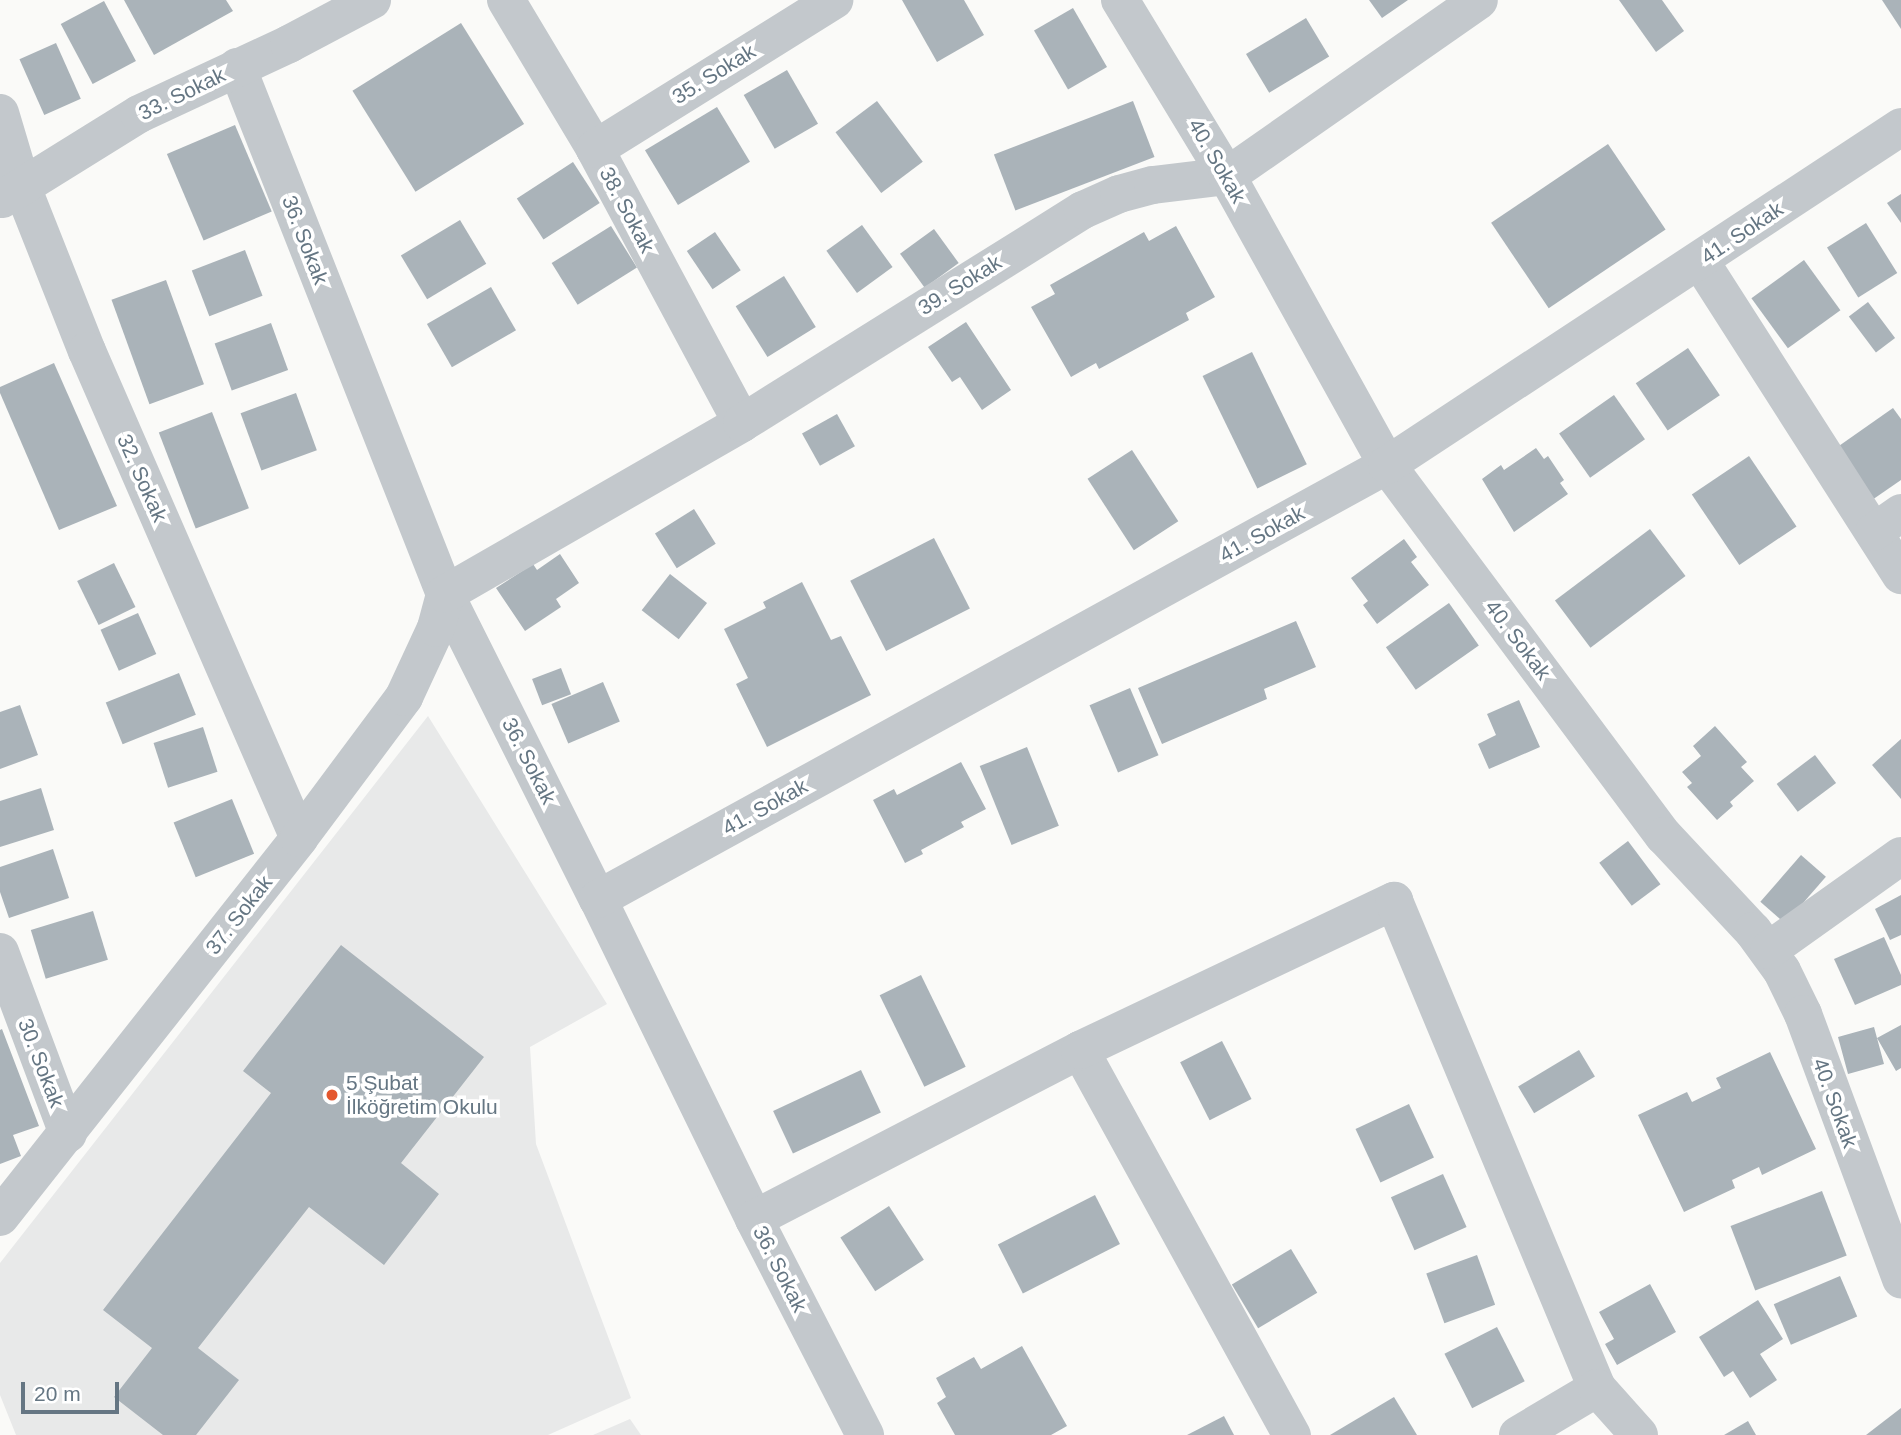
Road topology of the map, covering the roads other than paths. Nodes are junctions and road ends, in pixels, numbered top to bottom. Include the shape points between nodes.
1 (372, 0) edge
2 (506, 0) edge
3 (834, 0) edge
4 (1120, 0) edge
5 (1479, 0) edge
6 (237, 67) junction
7 (0, 113) edge
8 (1901, 127) edge
9 (595, 149) junction
10 (1227, 176) junction
11 (11, 194) edge
12 (1700, 261) junction
13 (742, 423) junction
14 (1387, 465) junction
15 (1887, 523) edge
16 (1901, 575) edge
17 (445, 594) junction
18 (299, 838) junction
19 (1901, 856) edge
20 (598, 899) junction
21 (1769, 950) junction
22 (0, 953) edge
23 (1080, 1050) junction
24 (68, 1134) junction
25 (0, 1217) edge
26 (754, 1219) junction
27 (1901, 1279) edge
28 (1597, 1388) junction
29 (864, 1435) edge
30 (1292, 1435) edge
31 (1518, 1435) edge
32 (1639, 1435) edge

1 - 6 street, 33. Sokak
2 - 9 street, 38. Sokak
3 - 9 street, 35. Sokak
4 - 10 street, 40. Sokak
5 - 10 street, 39. Sokak
6 - 11 street, 33. Sokak via 139,114
6 - 17 street, 36. Sokak
7 - 11 street, 32. Sokak
8 - 12 street, 41. Sokak
9 - 13 street, 38. Sokak
10 - 13 street, 39. Sokak via 1153,185 1083,210
10 - 14 street, 40. Sokak
11 - 18 street, 32. Sokak via 87,351
12 - 14 street, 41. Sokak
12 - 15 street
13 - 17 street, 39. Sokak
14 - 20 street, 41. Sokak
14 - 21 street, 40. Sokak via 1664,836
15 - 16 street
17 - 18 street, 37. Sokak via 436,628 404,697
17 - 20 street, 36. Sokak
18 - 24 street, 37. Sokak
19 - 21 street
20 - 26 street, 36. Sokak
21 - 27 street, 40. Sokak via 1803,1014
22 - 24 street, 30. Sokak
23 - 26 street
23 - 28 street via 1394,901
23 - 30 street
24 - 25 street, 37. Sokak
26 - 29 street, 36. Sokak
28 - 31 street
28 - 32 street

